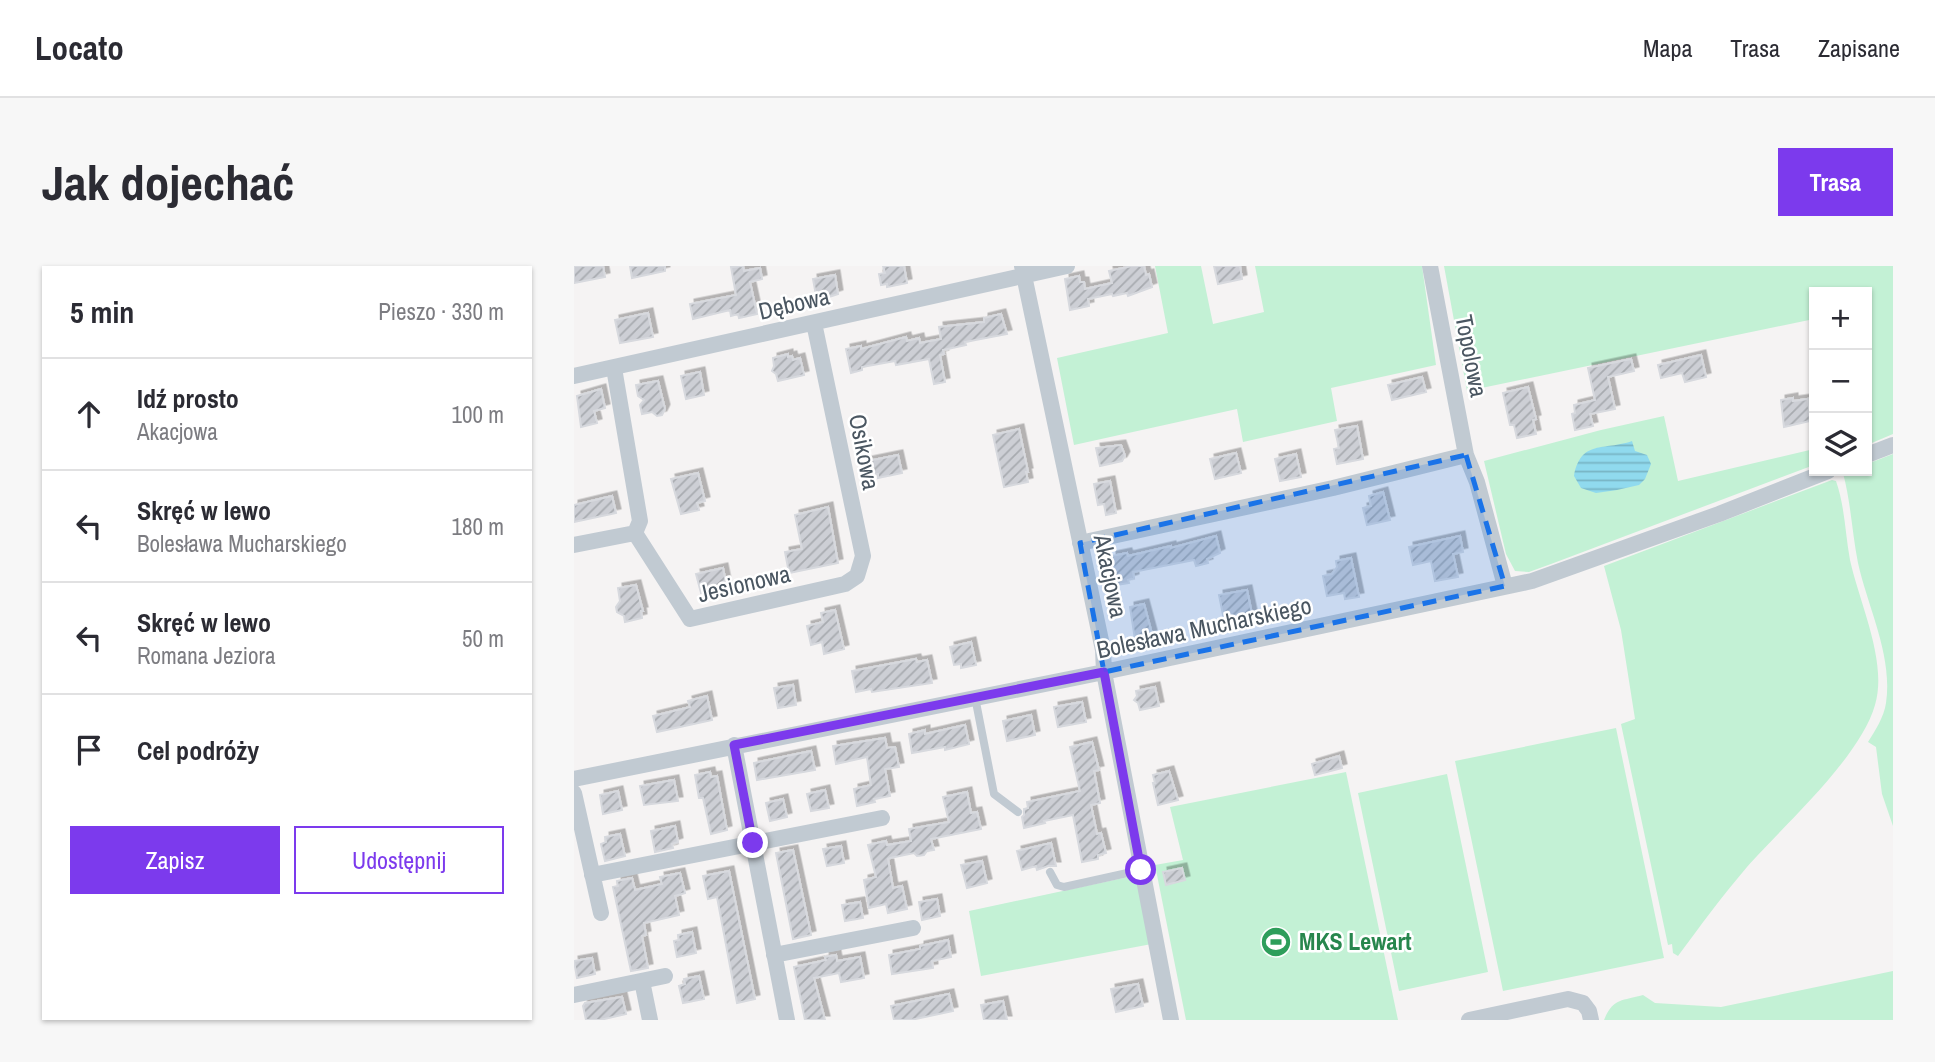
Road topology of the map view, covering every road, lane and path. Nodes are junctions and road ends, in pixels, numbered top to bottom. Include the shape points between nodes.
1 (1067, 266) edge
2 (1430, 266) edge
3 (1023, 271) edge
4 (814, 323) junction
5 (614, 368) junction
6 (574, 376) edge
7 (1893, 445) edge
8 (1872, 454) edge
9 (1466, 455) junction
10 (1815, 476) edge
11 (635, 533) junction
12 (1080, 543) junction
13 (574, 545) edge
14 (845, 584) joint
15 (1505, 586) junction
16 (1104, 672) junction
17 (975, 697) junction
18 (734, 745) junction
19 (574, 779) edge
20 (574, 793) edge
21 (1018, 812) dead end
22 (883, 818) dead end
23 (753, 843) junction
24 (1141, 870) junction
25 (1050, 872) dead end
26 (592, 875) junction
27 (601, 913) dead end
28 (913, 928) dead end
29 (774, 955) junction
30 (665, 976) dead end
31 (642, 981) junction
32 (574, 995) edge
33 (650, 1020) edge
34 (788, 1020) edge
35 (1171, 1020) edge
36 (1469, 1020) edge
37 (1591, 1020) edge

1 - 3 street, Dębowa
2 - 9 street, Topolowa
3 - 4 street, Dębowa
3 - 12 street, Akacjowa
4 - 5 street, Dębowa
4 - 14 street, Osikowa via 863,556 858,576
5 - 6 street, Dębowa
5 - 11 street via 640,521
7 - 8 street
9 - 12 street
9 - 15 street, Topolowa
10 - 15 street, Bolesława Mucharskiego via 1532,581
11 - 13 street
11 - 14 street, Jesionowa via 690,620
12 - 16 street, Akacjowa
15 - 16 street, Bolesława Mucharskiego
16 - 17 street, Bolesława Mucharskiego
16 - 24 street, Akacjowa
17 - 18 street, Bolesława Mucharskiego
17 - 21 lane via 994,794
18 - 19 street, Bolesława Mucharskiego
18 - 23 street
20 - 26 street
22 - 23 street
23 - 26 street
23 - 29 street
24 - 25 lane via 1064,887 1057,885
24 - 35 street, Akacjowa
26 - 27 street
28 - 29 street
29 - 34 street
30 - 31 street
31 - 32 street
31 - 33 street
36 - 37 street via 1574,999 1586,1006

